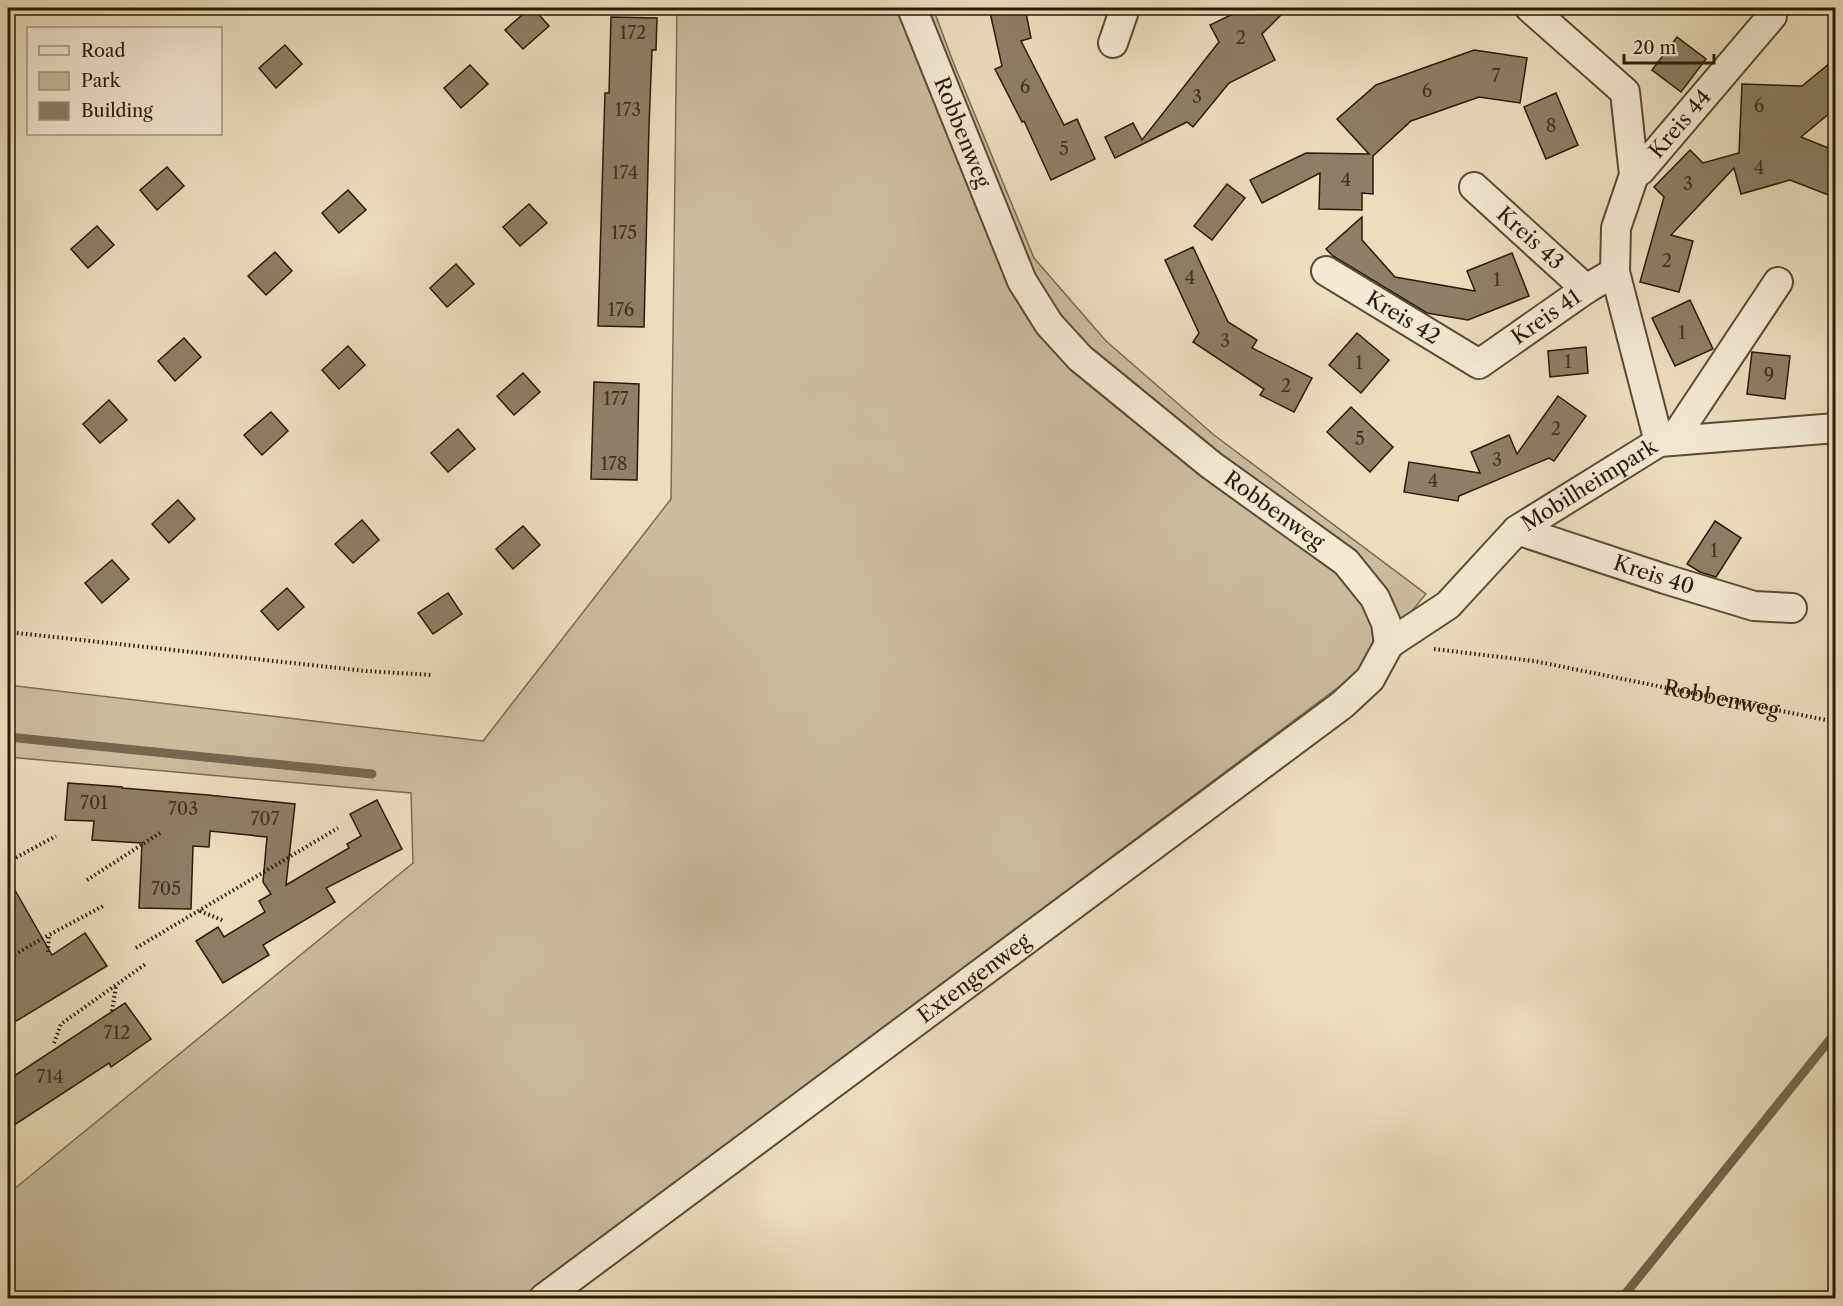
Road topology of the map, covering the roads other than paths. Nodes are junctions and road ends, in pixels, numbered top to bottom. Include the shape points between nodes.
1 (912, 8) edge
2 (1125, 8) edge
3 (1530, 8) edge
4 (1772, 16) dead end
5 (1113, 43) dead end
6 (1634, 175) junction
7 (1474, 187) dead end
8 (1326, 271) dead end
9 (1615, 272) junction
10 (1778, 282) dead end
11 (1586, 289) junction
12 (1479, 364) joint
13 (1836, 428) edge
14 (1666, 441) junction
15 (1517, 530) junction
16 (1792, 608) dead end
17 (1389, 644) junction
18 (544, 1299) edge

1 - 17 street, Robbenweg via 1022,280 1049,324 1080,358 1211,465 1346,562 1375,598 1386,623
2 - 5 street
3 - 6 street via 1625,92
4 - 6 street, Kreis 44
6 - 9 street via 1616,228
7 - 11 street, Kreis 43
8 - 12 street, Kreis 42
9 - 11 street, Kreis 41
9 - 14 street
10 - 14 street
11 - 12 street, Kreis 41
13 - 14 street, Mobilheimpark
14 - 15 street, Mobilheimpark
15 - 16 street, Kreis 40 via 1754,606
15 - 17 street, Mobilheimpark via 1448,605
17 - 18 street, Extengenweg via 1370,678 1342,705

